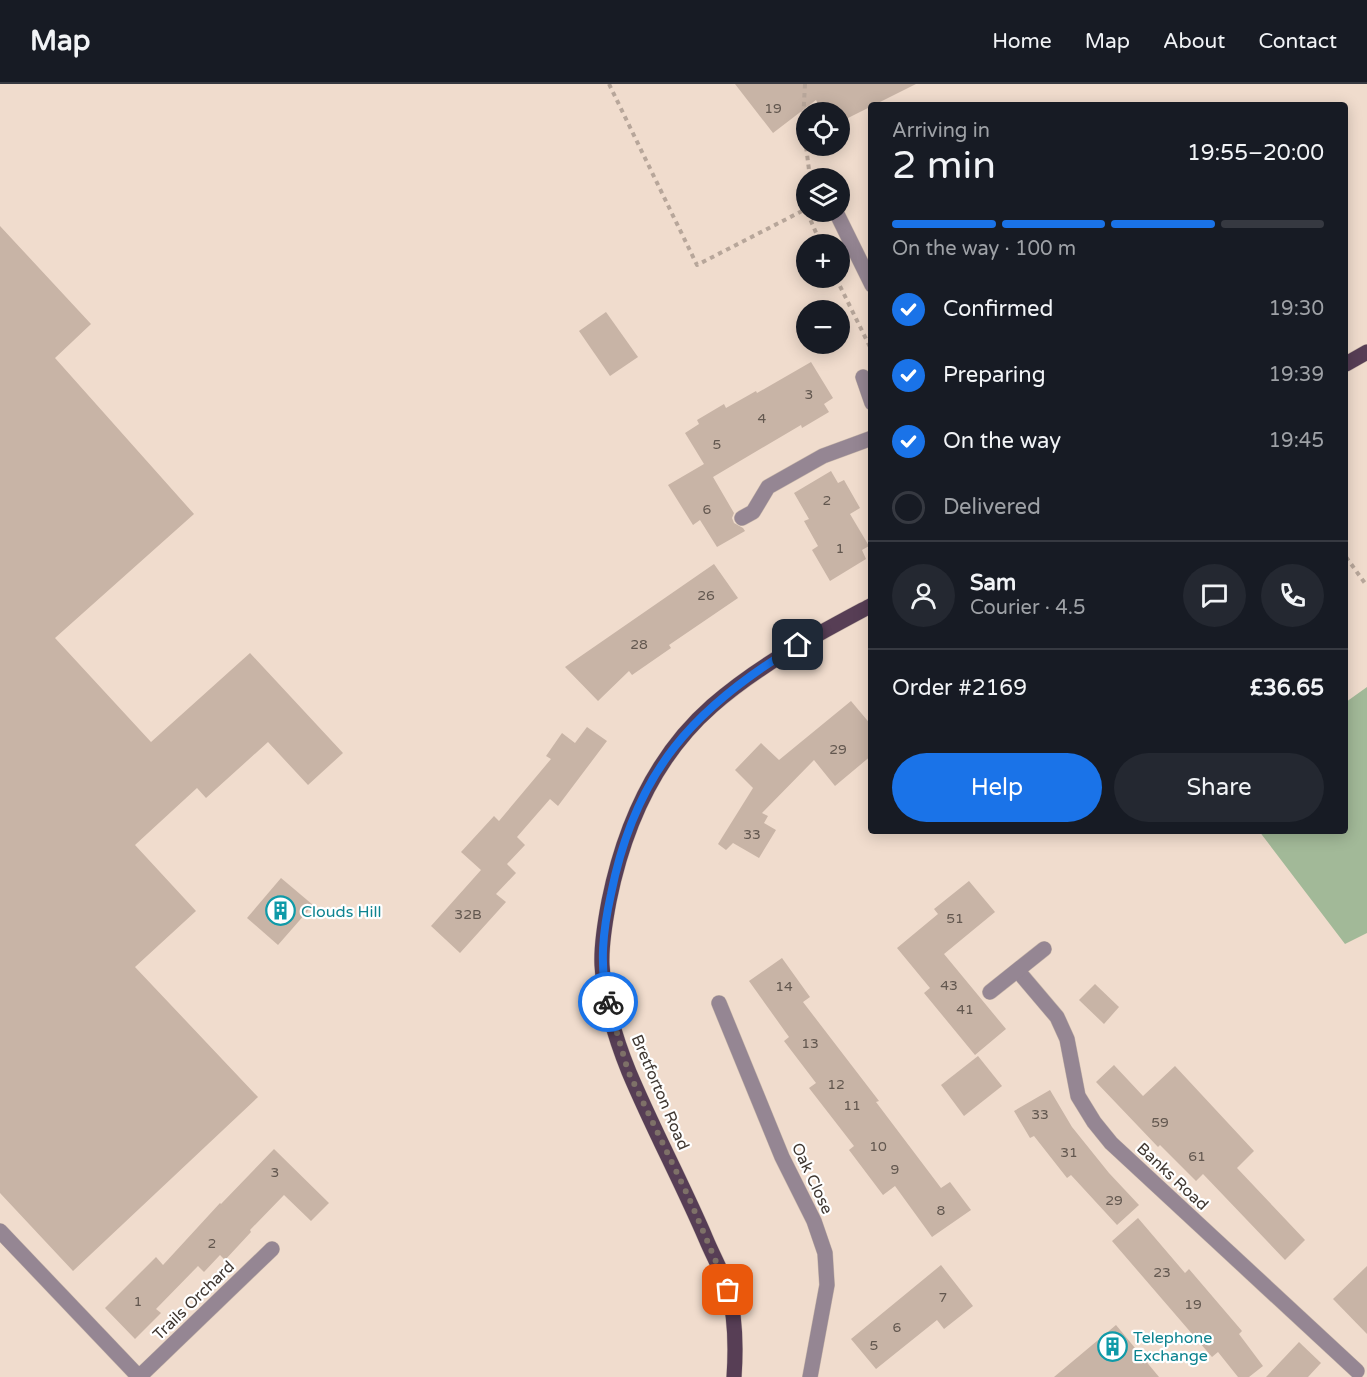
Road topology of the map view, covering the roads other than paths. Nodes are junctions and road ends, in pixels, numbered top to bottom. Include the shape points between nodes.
1 (841, 222) edge
2 (868, 277) edge
3 (1367, 352) edge
4 (1348, 363) edge
5 (864, 377) dead end
6 (868, 389) edge
7 (868, 439) edge
8 (742, 518) dead end
9 (868, 607) edge
10 (1044, 949) dead end
11 (1018, 971) junction
12 (990, 992) dead end
13 (719, 1003) dead end
14 (0, 1231) edge
15 (272, 1249) dead end
16 (1359, 1370) edge
17 (139, 1377) edge
18 (734, 1377) edge
19 (810, 1377) edge

1 - 2 street
3 - 4 main road
5 - 6 street
7 - 8 street via 823,456 768,487 753,512
9 - 18 main road, Bretforton Road via 762,667 687,730 666,756 629,826 604,927 605,991 628,1071 728,1290 736,1333
10 - 11 street
11 - 12 street
11 - 16 street, Banks Road via 1057,1017 1067,1039 1078,1096 1111,1143
13 - 19 street, Oak Close via 825,1253 827,1285
14 - 17 street
15 - 17 street, Trails Orchard

